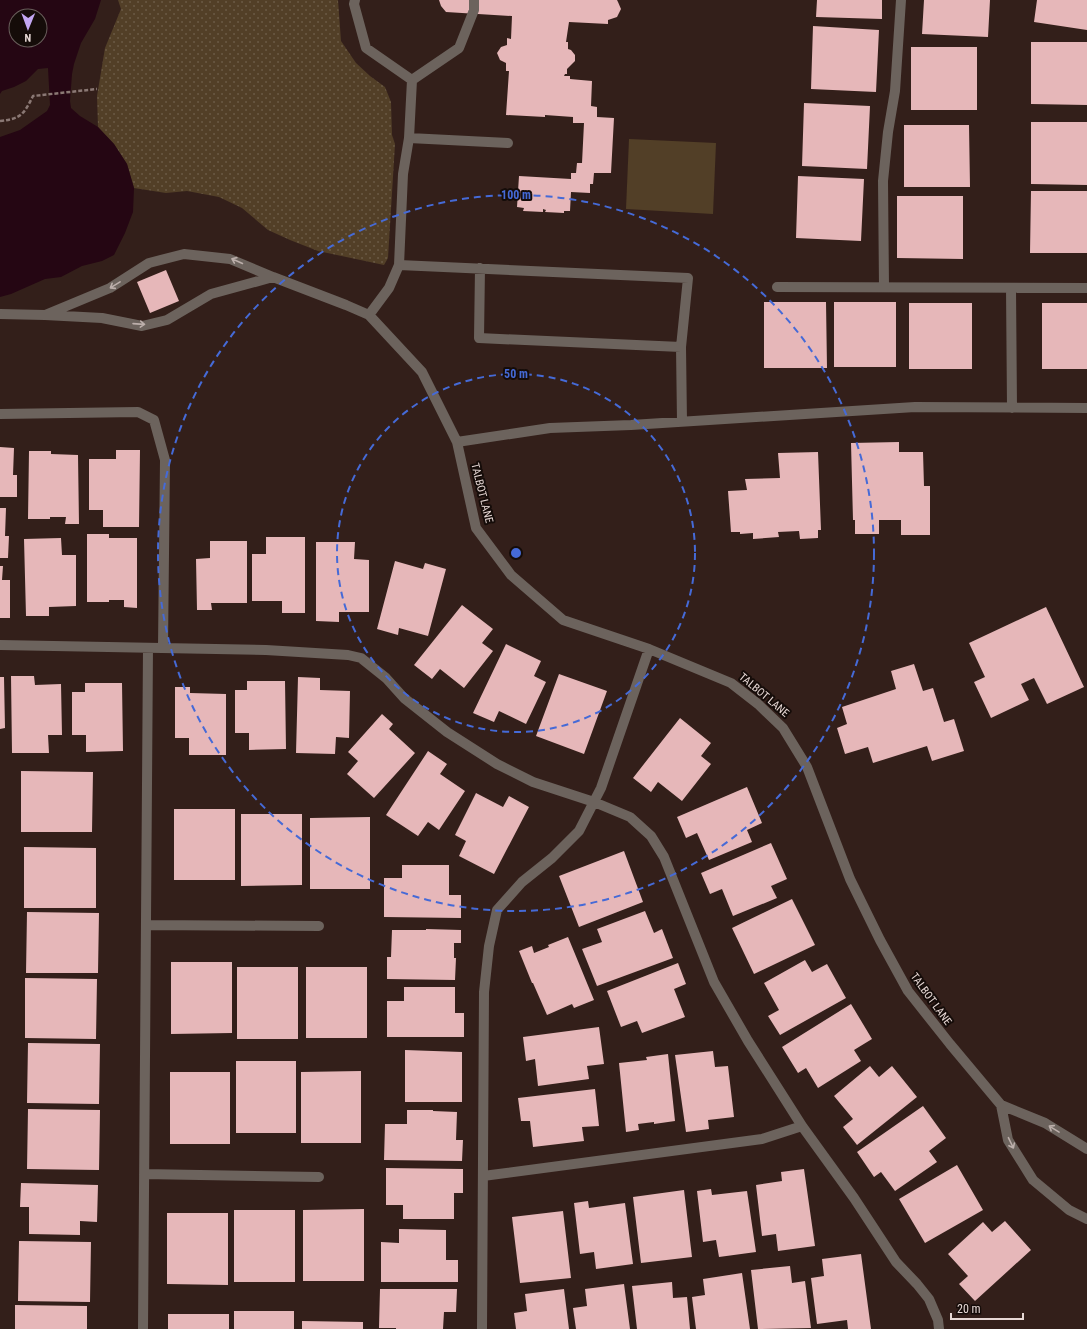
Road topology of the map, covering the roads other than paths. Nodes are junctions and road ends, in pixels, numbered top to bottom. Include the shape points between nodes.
1 (355, 0) edge
2 (474, 0) edge
3 (902, 0) edge
4 (412, 80) junction
5 (409, 138) junction
6 (508, 143) dead end
7 (399, 265) junction
8 (480, 268) junction
9 (273, 277) junction
10 (884, 286) junction
11 (777, 287) dead end
12 (1011, 288) junction
13 (1087, 288) edge
14 (0, 314) edge
15 (45, 315) junction
16 (369, 315) junction
17 (681, 347) junction
18 (1012, 408) junction
19 (1087, 408) edge
20 (0, 414) edge
21 (682, 422) junction
22 (457, 442) junction
23 (0, 645) edge
24 (148, 648) junction
25 (163, 648) junction
26 (649, 649) junction
27 (594, 802) junction
28 (146, 925) junction
29 (320, 926) dead end
30 (1001, 1105) junction
31 (802, 1126) junction
32 (1087, 1149) edge
33 (144, 1174) junction
34 (483, 1176) junction
35 (319, 1177) dead end
36 (1087, 1219) edge
37 (143, 1329) edge
38 (482, 1329) edge
39 (939, 1329) edge

1 - 4 street via 366,48
2 - 4 street via 474,10 459,48
3 - 10 street via 895,91 883,181
4 - 5 street
5 - 6 street
5 - 7 street via 403,174
7 - 8 street
7 - 16 street via 389,288
8 - 17 street via 479,338
8 - 17 street via 688,278
15 -> 9 street via 102,318 142,326 167,320 211,294
9 -> 15 street via 230,258 184,254 149,264 110,288
9 - 16 street
10 - 11 street
10 - 12 street
12 - 13 street
12 - 18 street
14 - 15 street
16 - 22 street, TALBOT LANE via 422,372
17 - 21 street
18 - 19 street
18 - 21 street via 915,407
20 - 25 street via 138,412 154,420 166,460
21 - 22 street via 550,428
22 - 26 street, TALBOT LANE via 476,528 511,575 563,620
23 - 24 street
24 - 25 street
24 - 28 street
25 - 27 street via 266,650 362,658 386,678 404,698 446,732 497,764 533,782
26 - 27 street
26 - 30 street, TALBOT LANE via 731,682 783,728 807,767 850,879 908,991
27 - 31 street via 630,817 651,836 676,886 714,982
27 - 34 street via 579,831 552,858 522,882 497,910 489,946 484,992
28 - 29 street
28 - 33 street
32 -> 30 street via 1045,1123
30 -> 36 street via 1008,1140 1033,1180 1069,1210
31 - 34 street via 762,1139
31 - 39 street via 896,1262 929,1299
33 - 35 street
33 - 37 street
34 - 38 street

